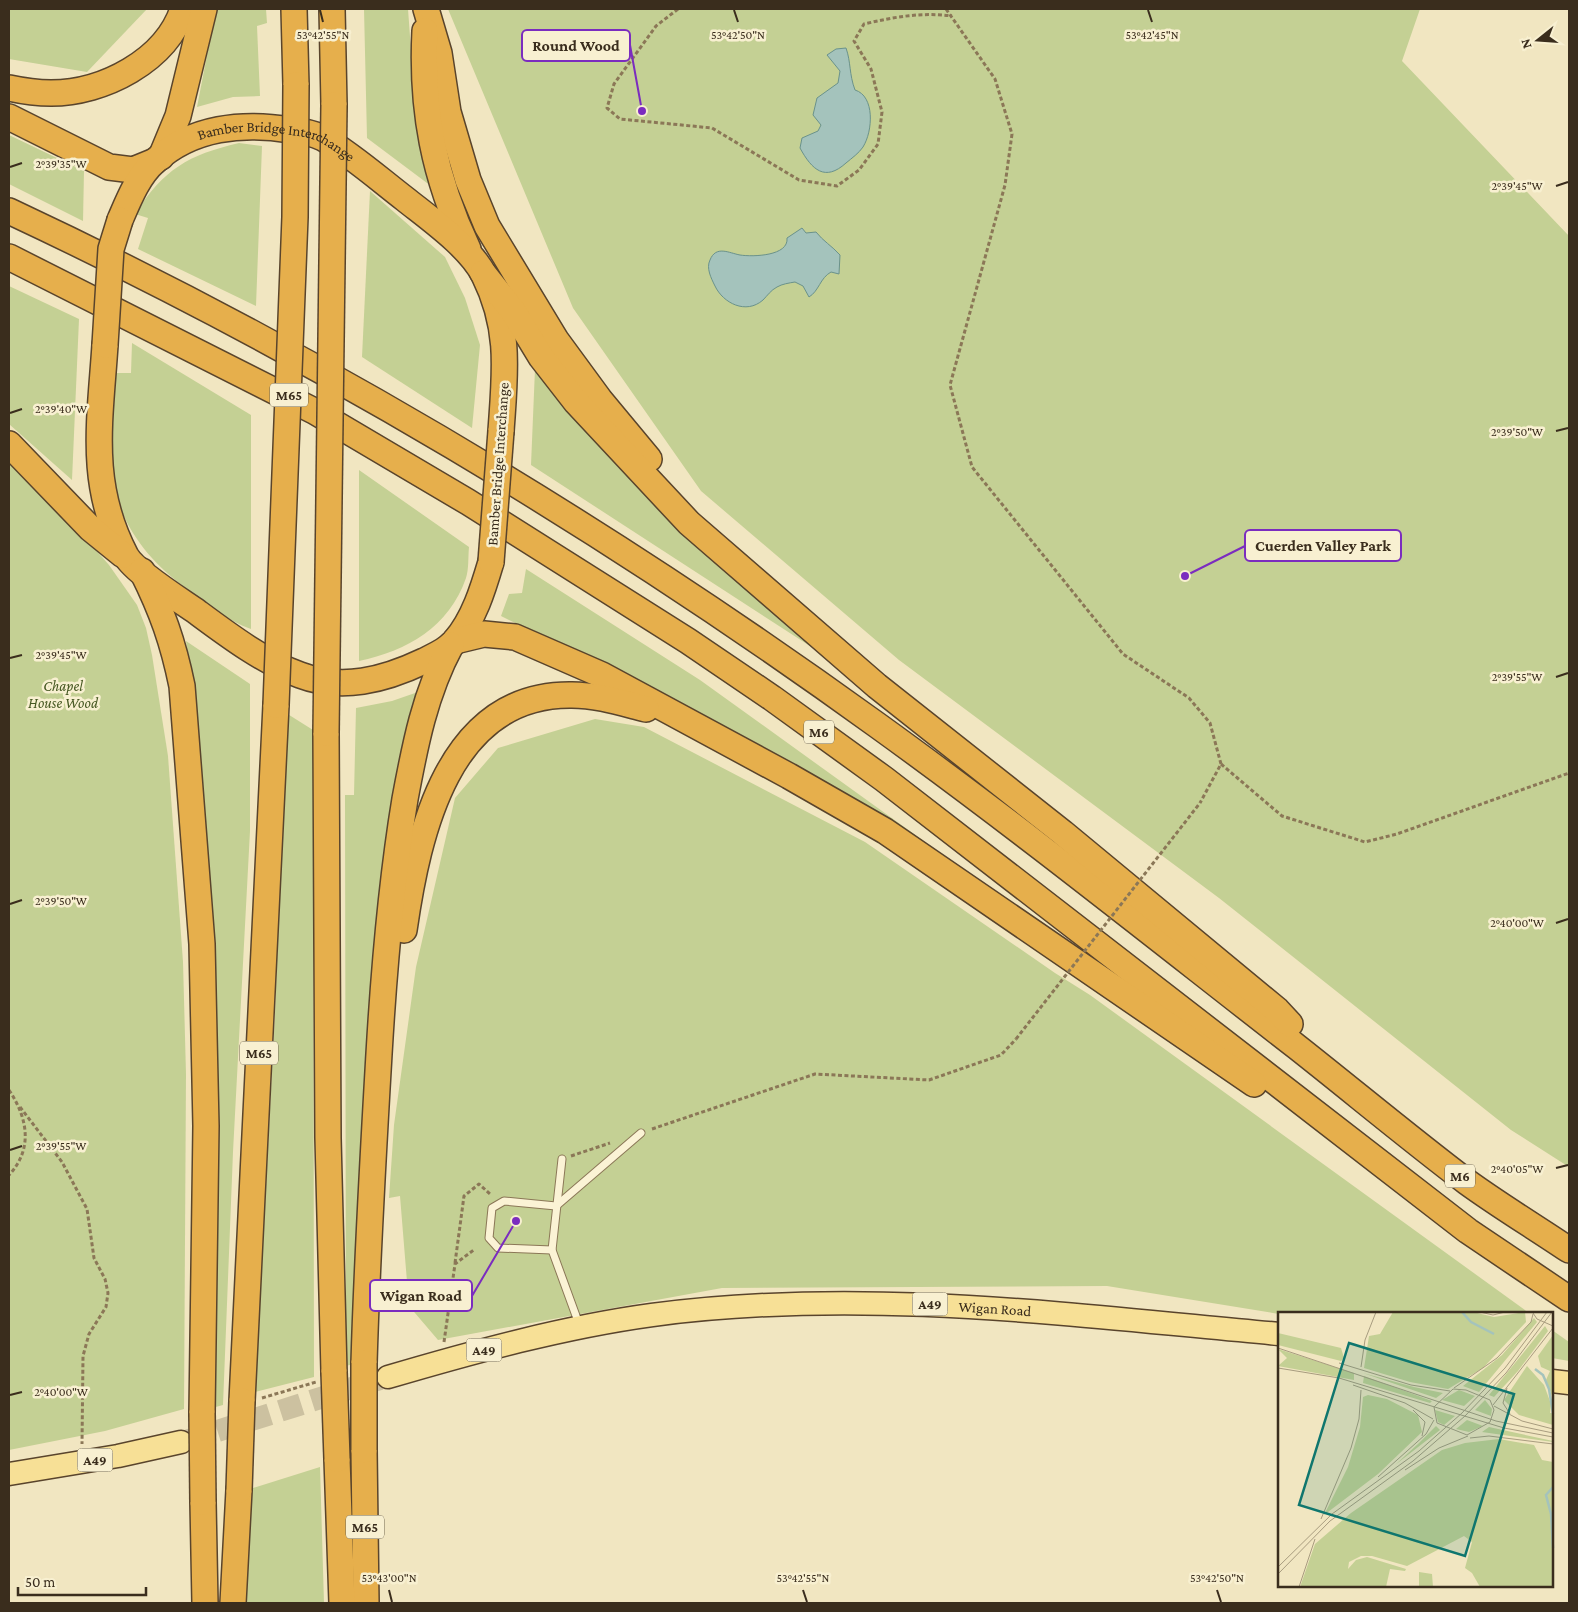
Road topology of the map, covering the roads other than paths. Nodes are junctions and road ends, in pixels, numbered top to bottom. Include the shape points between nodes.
1 (183, 9) edge
2 (204, 9) edge
3 (294, 9) edge
4 (332, 9) edge
5 (426, 10) edge
6 (9, 88) edge
7 (9, 117) edge
8 (158, 159) junction
9 (9, 211) edge
10 (9, 257) edge
11 (477, 265) junction
12 (9, 444) edge
13 (135, 564) junction
14 (755, 582) junction
15 (453, 643) junction
16 (685, 720) junction
17 (380, 1043) junction
18 (1356, 1094) junction
19 (641, 1133) road end
20 (562, 1159) road end
21 (556, 1206) junction
22 (1468, 1231) junction
23 (552, 1250) junction
24 (1569, 1250) edge
25 (1569, 1299) edge
26 (581, 1328) junction
27 (1278, 1334) edge
28 (388, 1377) tunnel mouth
29 (1553, 1381) edge
30 (1569, 1382) edge
31 (181, 1442) tunnel mouth
32 (9, 1474) edge
33 (205, 1603) edge
34 (233, 1603) edge
35 (342, 1603) edge
36 (366, 1603) edge

1 - 6 highway via 157,48 111,80 79,90 52,93
2 - 8 highway via 178,116
3 - 34 highway, M65, bridge via 293,256 276,705 249,1400 238,1490
4 - 35 highway, M65, bridge via 334,105 326,733 328,1376 337,1459
5 - 11 highway via 423,70 434,160 457,226
5 - 14 highway via 439,53 448,112 468,180 491,233 556,340 600,400
7 - 8 highway via 109,166 133,170
8 - 11 highway, Bamber Bridge Interchange via 194,138 230,126 269,126 316,135 370,172 446,233
8 - 13 highway, Bamber Bridge Interchange, bridge via 140,178 120,220 111,250 98,447 99,475 106,510
9 - 18 highway, M6 via 99,253 335,379 490,468 676,584 1039,846
10 - 22 highway, M6 via 314,412 468,502 688,641 884,780
11 - 14 highway via 513,311 541,357 611,442 689,523
11 - 15 highway, Bamber Bridge Interchange, bridge via 498,306 503,333 502,431 491,562 474,608
12 - 13 highway via 91,529
13 - 15 highway, Bamber Bridge Interchange via 213,624 262,656 300,675 338,684 366,681 408,669
13 - 33 highway, bridge via 160,606 174,645 182,686 202,944 206,1126 202,1413
14 - 18 highway via 877,686 1063,833 1277,1010
15 - 16 highway via 484,634 515,638 602,675
15 - 17 highway via 437,670 414,750 397,846 385,948
16 - 17 highway via 609,700 573,695 544,696 515,706 477,731 449,767 423,835 408,901 396,982
16 - 22 highway via 885,831
17 - 36 highway, M65, bridge via 367,1252 364,1362
18 - 24 highway, M6 via 1471,1185
19 - 21 lane
20 - 21 lane
21 - 23 lane
21 - 23 lane via 504,1201 492,1208 489,1238 498,1248
22 - 25 highway, M6
23 - 26 lane
26 - 27 main road, Wigan Road / A49 via 651,1315 728,1307 829,1303 930,1304
26 - 28 main road, Wigan Road / A49 via 456,1357
29 - 30 main road
31 - 32 main road, A49

